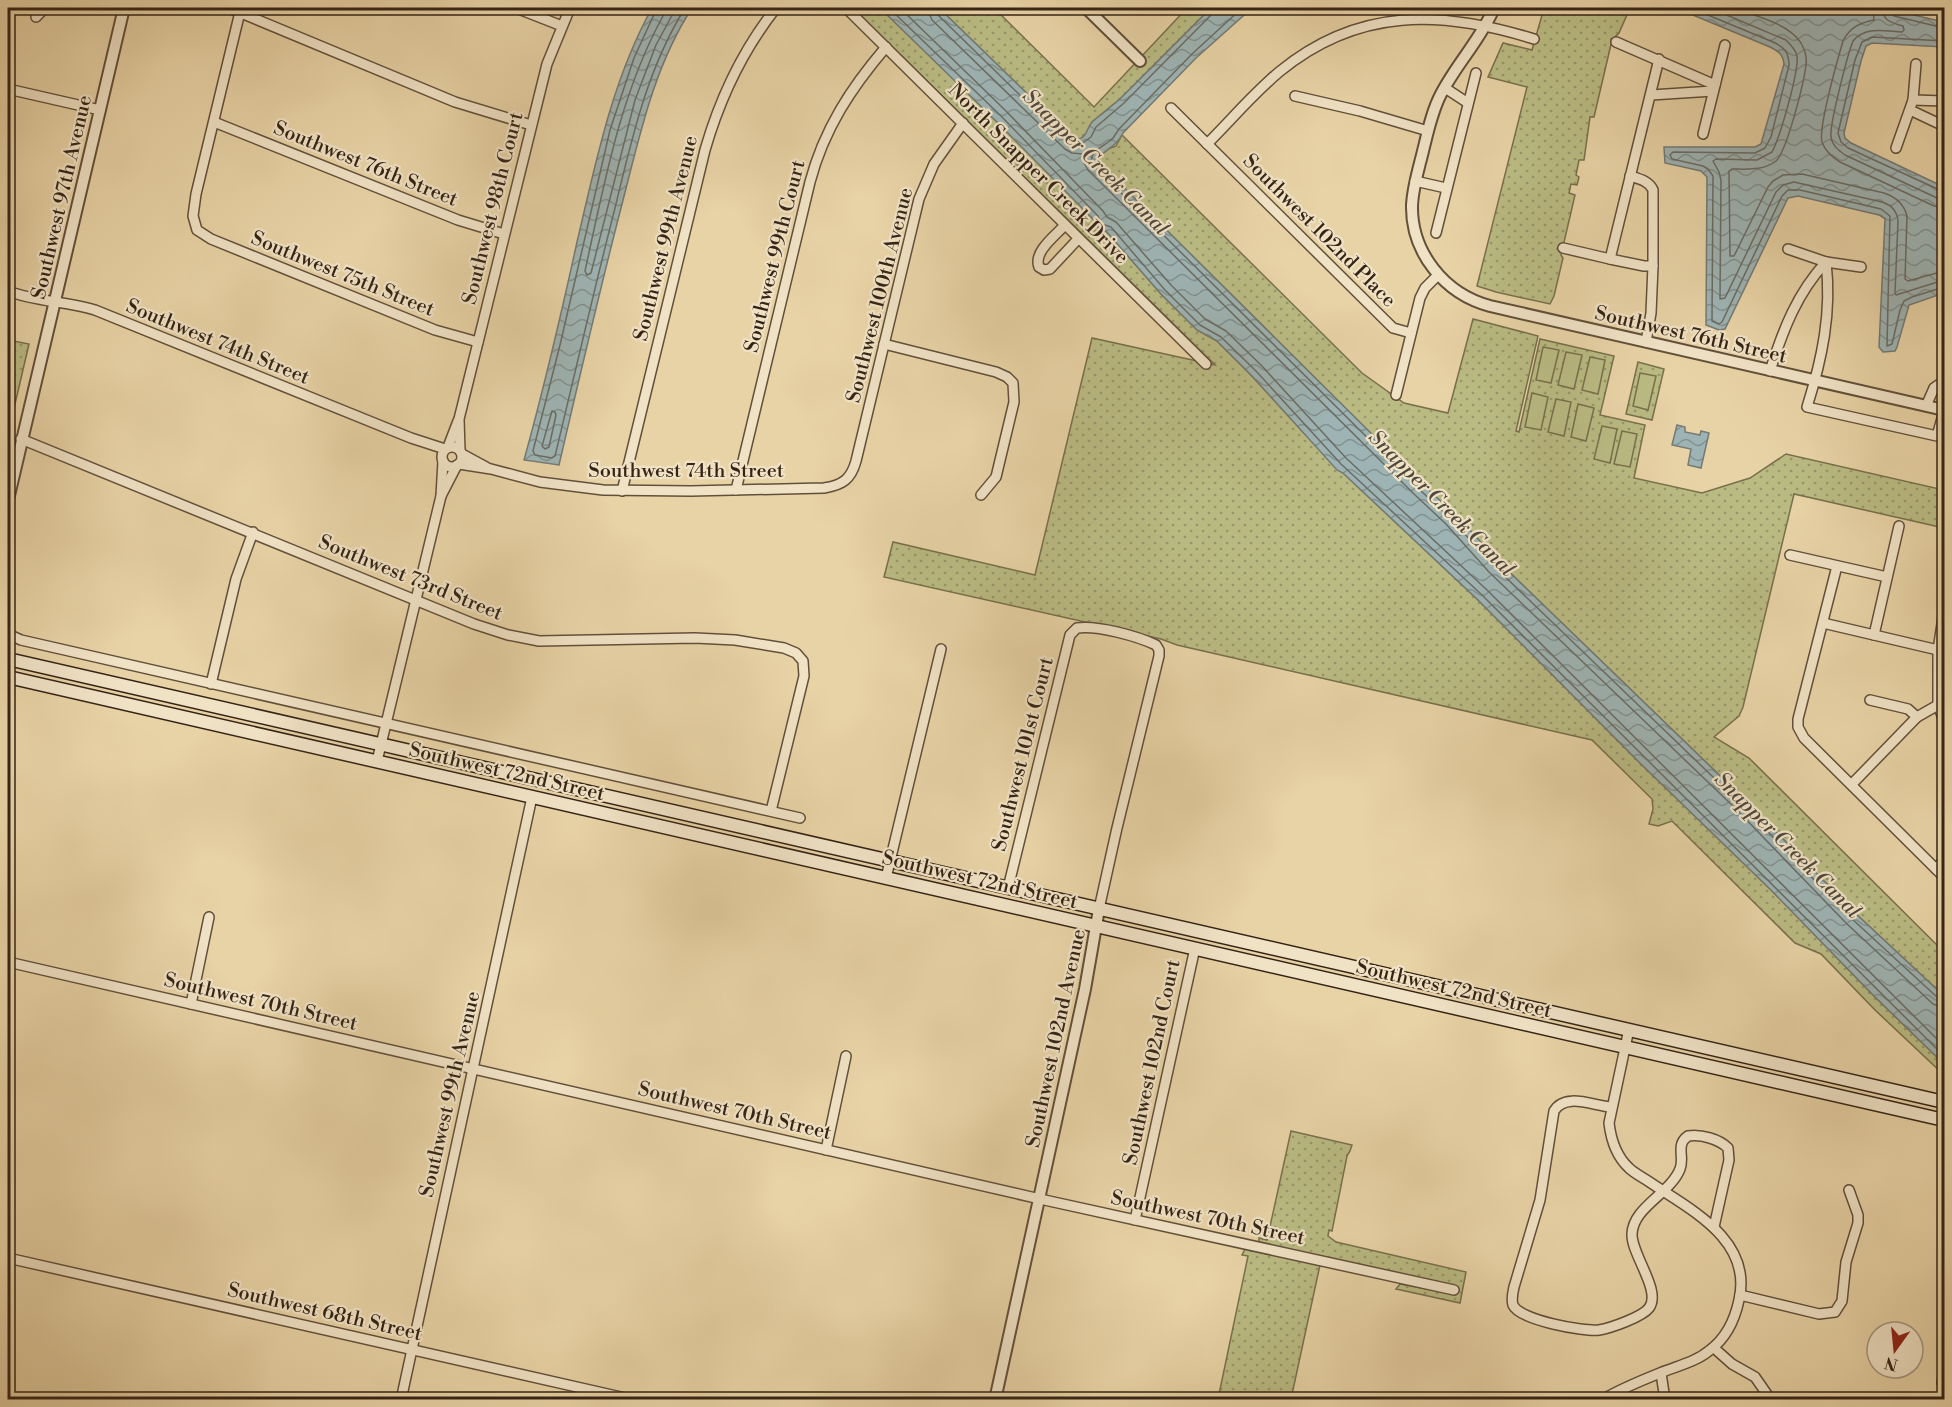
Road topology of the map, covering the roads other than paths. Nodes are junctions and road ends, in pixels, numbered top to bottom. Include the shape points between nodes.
1 (45, 8) edge
2 (124, 8) edge
3 (229, 8) edge
4 (516, 8) edge
5 (570, 8) edge
6 (776, 8) edge
7 (846, 8) edge
8 (1494, 8) edge
9 (1094, 10) edge
10 (240, 12) junction
11 (36, 17) dead end
12 (562, 26) junction
13 (1486, 26) junction
14 (1534, 39) dead end
15 (1616, 42) dead end
16 (1725, 45) dead end
17 (886, 47) junction
18 (1659, 59) junction
19 (1140, 61) dead end
20 (1916, 64) dead end
21 (1476, 73) dead end
22 (1445, 88) junction
23 (1714, 88) junction
24 (8, 89) edge
25 (1651, 95) junction
26 (1295, 96) dead end
27 (1913, 100) junction
28 (1944, 101) edge
29 (1468, 103) junction
30 (1171, 108) dead end
31 (100, 110) junction
32 (1910, 110) junction
33 (214, 122) junction
34 (963, 123) junction
35 (531, 125) junction
36 (1944, 126) edge
37 (1428, 131) junction
38 (1703, 134) dead end
39 (1208, 144) junction
40 (1896, 148) dead end
41 (1630, 176) junction
42 (1415, 181) junction
43 (1446, 189) junction
44 (1065, 225) junction
45 (1436, 232) dead end
46 (504, 234) junction
47 (1078, 239) junction
48 (1563, 248) dead end
49 (1788, 249) dead end
50 (1610, 259) junction
51 (1826, 262) junction
52 (1653, 266) junction
53 (1861, 267) dead end
54 (1438, 275) junction
55 (8, 291) edge
56 (54, 302) junction
57 (1411, 333) junction
58 (478, 342) junction
59 (1646, 342) junction
60 (884, 344) junction
61 (1206, 364) dead end
62 (1770, 370) junction
63 (1815, 380) junction
64 (1944, 381) edge
65 (1396, 395) dead end
66 (1926, 406) junction
67 (1944, 410) edge
68 (459, 419) junction
69 (21, 439) junction
70 (461, 452) junction
71 (445, 454) junction
72 (458, 465) junction
73 (491, 469) junction
74 (845, 482) joint
75 (736, 490) junction
76 (622, 491) junction
77 (981, 495) dead end
78 (441, 496) junction
79 (8, 500) edge
80 (1899, 526) dead end
81 (253, 532) junction
82 (1790, 555) dead end
83 (1837, 566) junction
84 (1887, 577) junction
85 (416, 600) junction
86 (1944, 612) edge
87 (1823, 623) junction
88 (1074, 629) joint
89 (8, 634) edge
90 (1874, 635) junction
91 (941, 649) dead end
92 (1938, 650) junction
93 (8, 659) edge
94 (8, 677) edge
95 (211, 684) junction
96 (1870, 700) dead end
97 (205, 705) junction
98 (1938, 705) junction
99 (1917, 717) junction
100 (201, 721) junction
101 (1944, 721) edge
102 (386, 723) junction
103 (381, 744) junction
104 (377, 761) junction
105 (536, 781) junction
106 (1852, 784) junction
107 (532, 797) junction
108 (771, 811) junction
109 (672, 813) junction
110 (800, 818) dead end
111 (668, 828) junction
112 (764, 833) junction
113 (760, 849) junction
114 (1944, 860) edge
115 (891, 862) junction
116 (1936, 869) junction
117 (1944, 877) edge
118 (886, 878) junction
119 (1008, 888) junction
120 (1099, 909) junction
121 (209, 917) dead end
122 (1096, 926) junction
123 (1195, 948) junction
124 (8, 962) edge
125 (1370, 970) junction
126 (1336, 981) junction
127 (1512, 1003) junction
128 (191, 1004) junction
129 (1508, 1020) junction
130 (1629, 1029) junction
131 (1625, 1047) junction
132 (846, 1056) dead end
133 (1784, 1065) junction
134 (474, 1068) junction
135 (1780, 1082) junction
136 (1884, 1088) junction
137 (1944, 1102) edge
138 (1881, 1105) junction
139 (1611, 1107) junction
140 (1944, 1120) edge
141 (826, 1150) junction
142 (1849, 1190) dead end
143 (1665, 1192) junction
144 (1040, 1199) junction
145 (1135, 1220) junction
146 (1714, 1227) junction
147 (8, 1258) edge
148 (1454, 1290) dead end
149 (1740, 1295) junction
150 (1714, 1348) junction
151 (412, 1349) junction
152 (1944, 1371) edge
153 (1660, 1373) junction
154 (1942, 1383) dead end
155 (401, 1400) edge
156 (634, 1400) edge
157 (995, 1400) edge
158 (1602, 1400) edge
159 (1665, 1400) edge
160 (1771, 1400) edge

1 - 11 street
2 - 31 street, Southwest 97th Avenue
3 - 10 street
4 - 12 street
5 - 12 street, Southwest 98th Court
6 - 76 street, Southwest 99th Avenue via 740,60 715,116
7 - 17 street, North Snapper Creek Drive
8 - 13 street
9 - 19 street
10 - 33 street
10 - 35 street via 455,102
12 - 35 street, Southwest 98th Court
13 - 14 street
13 - 22 street
13 - 39 street via 1418,19 1372,25 1335,38 1278,73
15 - 18 street
16 - 23 street
17 - 34 street, North Snapper Creek Drive
17 - 75 street, Southwest 99th Court via 846,99 819,152
18 - 23 street
18 - 25 street
20 - 27 street
21 - 29 street
22 - 29 street
22 - 37 street
23 - 25 street
23 - 38 street
24 - 31 street
25 - 41 street
26 - 37 street
27 - 28 street
27 - 32 street
29 - 43 street
30 - 39 street, Southwest 102nd Place
31 - 56 street, Southwest 97th Avenue
32 - 36 street
32 - 40 street
33 - 46 street, Southwest 76th Street via 458,220
33 - 58 street, Southwest 75th Street via 195,202 197,230 420,324
34 - 44 street, North Snapper Creek Drive
34 - 60 street, Southwest 100th Avenue via 934,164 923,188
35 - 46 street, Southwest 98th Court
37 - 42 street
39 - 57 street, Southwest 102nd Place via 1393,328
41 - 50 street
41 - 52 street via 1645,181 1653,190
42 - 43 street
42 - 54 street via 1414,229
43 - 45 street
44 - 47 street, North Snapper Creek Drive
44 - 47 street via 1039,255 1039,267 1050,269
46 - 58 street, Southwest 98th Court
47 - 61 street, North Snapper Creek Drive
48 - 50 street
49 - 51 street
50 - 52 street
51 - 53 street
51 - 62 street via 1800,297
51 - 63 street via 1826,334
52 - 59 street
54 - 57 street, Southwest 102nd Place via 1422,293
54 - 59 street, Southwest 76th Street via 1464,296 1485,305
55 - 56 street, Southwest 74th Street
56 - 69 street, Southwest 97th Avenue
56 - 71 street, Southwest 74th Street via 95,310
57 - 65 street, Southwest 102nd Place
58 - 68 street, Southwest 98th Court
59 - 62 street, Southwest 76th Street
60 - 74 street, Southwest 100th Avenue via 854,468
60 - 77 street via 1010,379 1014,402 999,466 996,477
62 - 63 street, Southwest 76th Street
63 - 66 street, Southwest 76th Street
63 - 67 street via 1807,407 1937,436
64 - 66 street via 1934,388
66 - 67 street, Southwest 76th Street
68 - 70 street, Southwest 98th Court
68 - 71 street, Southwest 98th Court
69 - 79 street, Southwest 97th Avenue
69 - 81 street, Southwest 73rd Street
70 - 71 street via 455,447
70 - 72 street
70 - 73 street, Southwest 74th Street
71 - 72 street via 451,467
71 - 78 street, Southwest 98th Court
72 - 73 street, Southwest 74th Street
72 - 78 street, Southwest 98th Court
73 - 76 street, Southwest 74th Street via 550,484
74 - 75 street, Southwest 74th Street via 824,488
75 - 76 street, Southwest 74th Street
78 - 85 street, Southwest 98th Court
80 - 84 street
81 - 85 street, Southwest 73rd Street
81 - 95 street via 236,579
82 - 83 street
83 - 84 street
83 - 87 street
84 - 90 street
85 - 102 street, Southwest 98th Court
85 - 108 street, Southwest 73rd Street via 518,638 712,638 796,653 803,661 803,682
86 - 92 street
87 - 90 street
87 - 106 street via 1798,726 1804,738
88 - 119 street, Southwest 101st Court
88 - 120 street, Southwest 102nd Avenue via 1090,627 1121,634 1156,645 1159,650
89 - 95 street, Southwest 72nd Street
90 - 92 street
91 - 115 street
92 - 98 street
93 - 97 main road, Southwest 72nd Street
94 - 100 main road, Southwest 72nd Street
95 - 102 street, Southwest 72nd Street
96 - 99 street via 1908,709
97 - 100 main road
97 - 103 main road, Southwest 72nd Street
98 - 99 street
98 - 101 street
99 - 106 street
100 - 104 main road, Southwest 72nd Street
102 - 103 street, Southwest 98th Court
102 - 108 street, Southwest 72nd Street
103 - 104 street, Southwest 98th Court
103 - 105 main road, Southwest 72nd Street
104 - 107 main road, Southwest 72nd Street
105 - 107 main road
105 - 109 main road, Southwest 72nd Street
106 - 116 street
107 - 111 main road, Southwest 72nd Street
107 - 134 street, Southwest 99th Avenue
108 - 110 street, Southwest 72nd Street
109 - 111 main road
109 - 112 main road, Southwest 72nd Street
111 - 113 main road, Southwest 72nd Street
112 - 113 main road
112 - 115 main road, Southwest 72nd Street
113 - 118 main road, Southwest 72nd Street
114 - 116 street
115 - 118 street
115 - 119 main road, Southwest 72nd Street
116 - 117 street
118 - 122 main road, Southwest 72nd Street
119 - 120 main road, Southwest 72nd Street
120 - 122 street, Southwest 102nd Avenue
120 - 125 main road, Southwest 72nd Street
121 - 128 street
122 - 123 main road, Southwest 72nd Street
122 - 144 street, Southwest 102nd Avenue
123 - 126 main road, Southwest 72nd Street
123 - 145 street, Southwest 102nd Court
124 - 128 street, Southwest 70th Street
125 - 126 main road
125 - 127 main road, Southwest 72nd Street
126 - 129 main road, Southwest 72nd Street
127 - 129 main road
127 - 130 main road, Southwest 72nd Street
128 - 134 street, Southwest 70th Street
129 - 131 main road, Southwest 72nd Street
130 - 131 street
130 - 133 main road, Southwest 72nd Street
131 - 135 main road, Southwest 72nd Street
131 - 139 street
132 - 141 street
133 - 135 main road
133 - 136 main road, Southwest 72nd Street
134 - 141 street, Southwest 70th Street
134 - 151 street, Southwest 99th Avenue
135 - 138 main road, Southwest 72nd Street
136 - 137 main road, Southwest 72nd Street
136 - 138 main road
138 - 140 main road, Southwest 72nd Street
139 - 143 street via 1610,1137 1616,1152 1629,1168
139 - 143 street via 1571,1101 1559,1104 1554,1111 1539,1200 1512,1299 1514,1307 1533,1318 1592,1330 1610,1327 1644,1312 1651,1305 1652,1291 1633,1244 1633,1228 1648,1203
141 - 144 street, Southwest 70th Street
142 - 149 street via 1858,1222 1846,1262 1842,1301 1835,1312 1820,1314
143 - 146 street
143 - 146 street via 1682,1167 1680,1149 1684,1138 1694,1135 1724,1144 1729,1160
144 - 145 street, Southwest 70th Street
144 - 157 street, Southwest 102nd Avenue
145 - 148 street, Southwest 70th Street
146 - 149 street via 1736,1258
147 - 151 street, Southwest 68th Street
149 - 150 street via 1733,1321
150 - 153 street
150 - 160 street via 1755,1377
151 - 155 street, Southwest 99th Avenue
151 - 156 street, Southwest 68th Street
152 - 154 street
153 - 158 street
153 - 159 street

